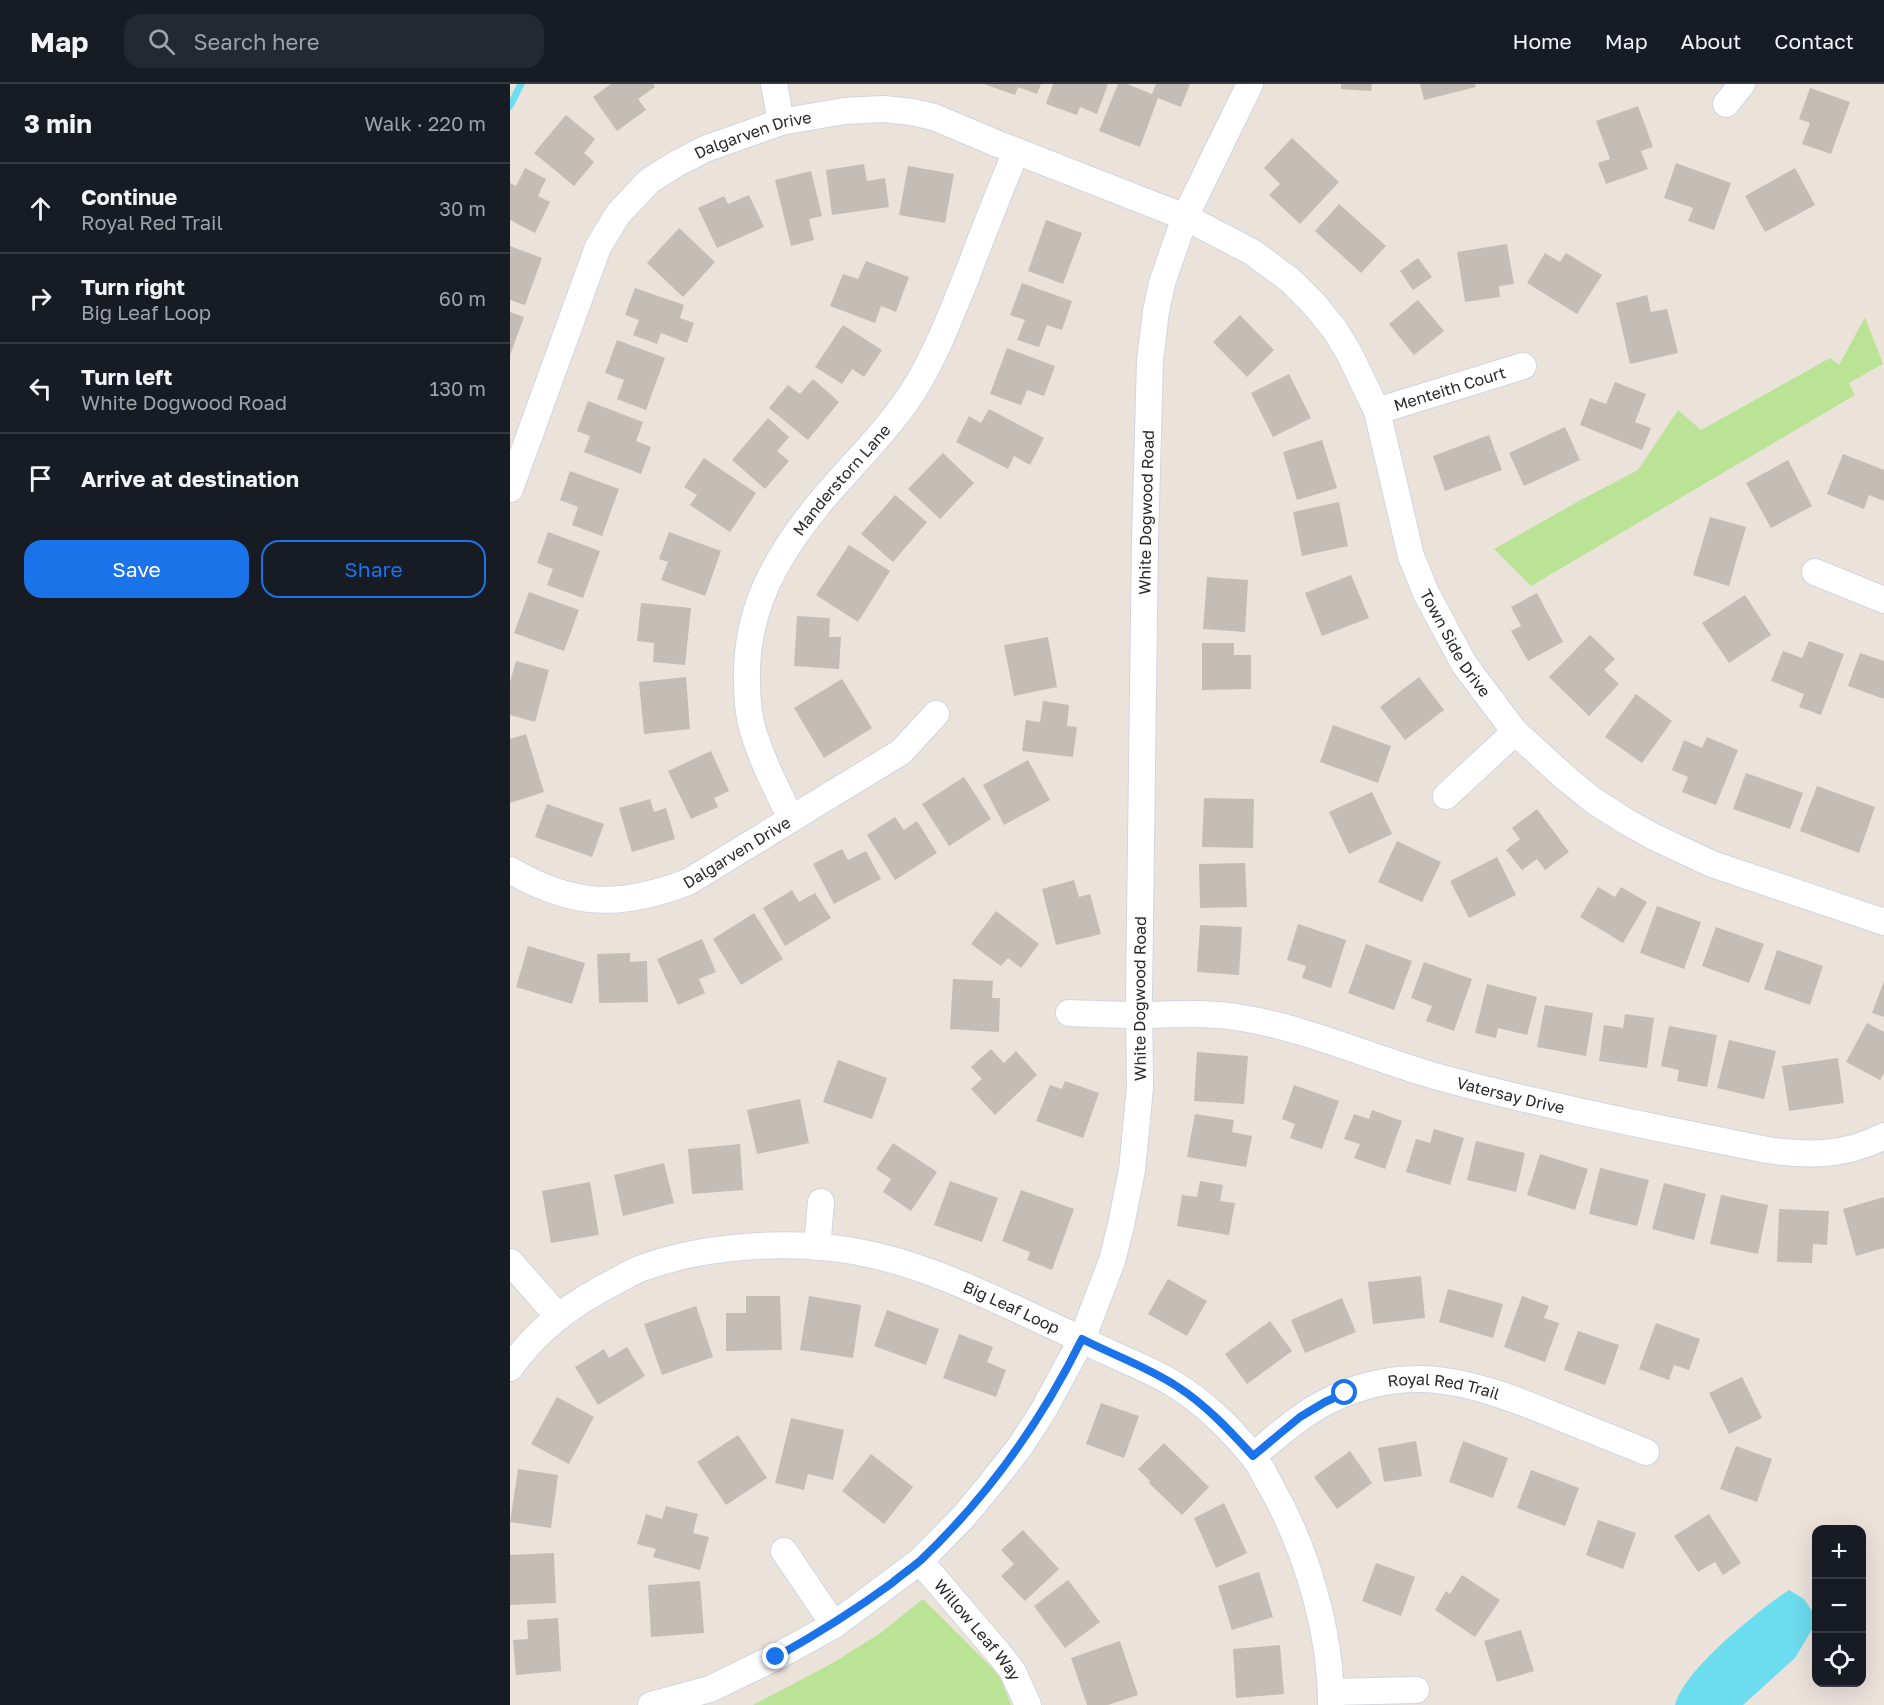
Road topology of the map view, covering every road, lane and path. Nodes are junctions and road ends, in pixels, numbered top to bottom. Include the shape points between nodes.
1 (774, 84) edge
2 (1250, 84) edge
3 (1742, 84) edge
4 (1726, 104) dead end
5 (781, 122) junction
6 (1016, 151) junction
7 (1185, 217) junction
8 (1523, 366) dead end
9 (1377, 411) junction
10 (510, 489) edge
11 (1815, 572) dead end
12 (1884, 600) edge
13 (936, 714) dead end
14 (1515, 732) junction
15 (1446, 796) dead end
16 (791, 819) junction
17 (510, 870) edge
18 (1884, 922) edge
19 (1069, 1013) dead end
20 (1139, 1015) junction
21 (1884, 1136) edge
22 (821, 1202) dead end
23 (817, 1247) junction
24 (510, 1262) edge
25 (558, 1316) junction
26 (1082, 1339) junction
27 (510, 1368) edge
28 (1646, 1452) dead end
29 (1253, 1456) junction
30 (784, 1551) dead end
31 (920, 1561) junction
32 (834, 1625) junction
33 (1416, 1690) dead end
34 (713, 1697) edge
35 (1331, 1699) edge
36 (651, 1705) edge
37 (1028, 1705) edge

1 - 5 street
2 - 7 street, White Dogwood Road
3 - 4 street
5 - 6 street, Dalgarven Drive via 844,111 912,112 934,117
5 - 10 street, Dalgarven Drive via 705,149 676,164 649,182 618,214 598,247
6 - 7 street, Dalgarven Drive
6 - 16 street, Manderstorn Lane via 931,360 878,437 789,542 768,579 755,614 749,642 747,706 758,747
7 - 9 street, Town Side Drive via 1252,252 1314,304 1349,353
7 - 20 street, White Dogwood Road via 1162,283 1150,361
8 - 9 street, Menteith Court
9 - 14 street, Town Side Drive via 1411,556 1426,594 1464,664
11 - 12 street
13 - 16 street, Dalgarven Drive via 901,752
14 - 15 street
14 - 18 street, Town Side Drive via 1594,801 1654,837 1712,864
16 - 17 street, Dalgarven Drive via 688,882 639,898 599,900 567,896
19 - 20 street, Vatersay Drive
20 - 21 street, Vatersay Drive via 1240,1017 1477,1087 1767,1150 1822,1155 1869,1144
20 - 26 street, White Dogwood Road via 1140,1087 1131,1170 1112,1261
22 - 23 street
23 - 25 street, Big Leaf Loop via 746,1248 675,1258 643,1268
23 - 26 street, Big Leaf Loop via 854,1251 914,1267
24 - 25 street
25 - 27 street, Big Leaf Loop
26 - 29 street, Big Leaf Loop via 1194,1398
26 - 31 street, White Dogwood Road via 1019,1448
28 - 29 street, Royal Red Trail via 1486,1389 1422,1378 1368,1385 1325,1402
29 - 35 street, Big Leaf Loop via 1287,1518 1306,1565 1321,1624
30 - 32 street
31 - 32 street, White Dogwood Road
31 - 37 street, Willow Leaf Way via 1013,1672
32 - 34 street, White Dogwood Road
33 - 35 street
34 - 36 street, White Dogwood Road

